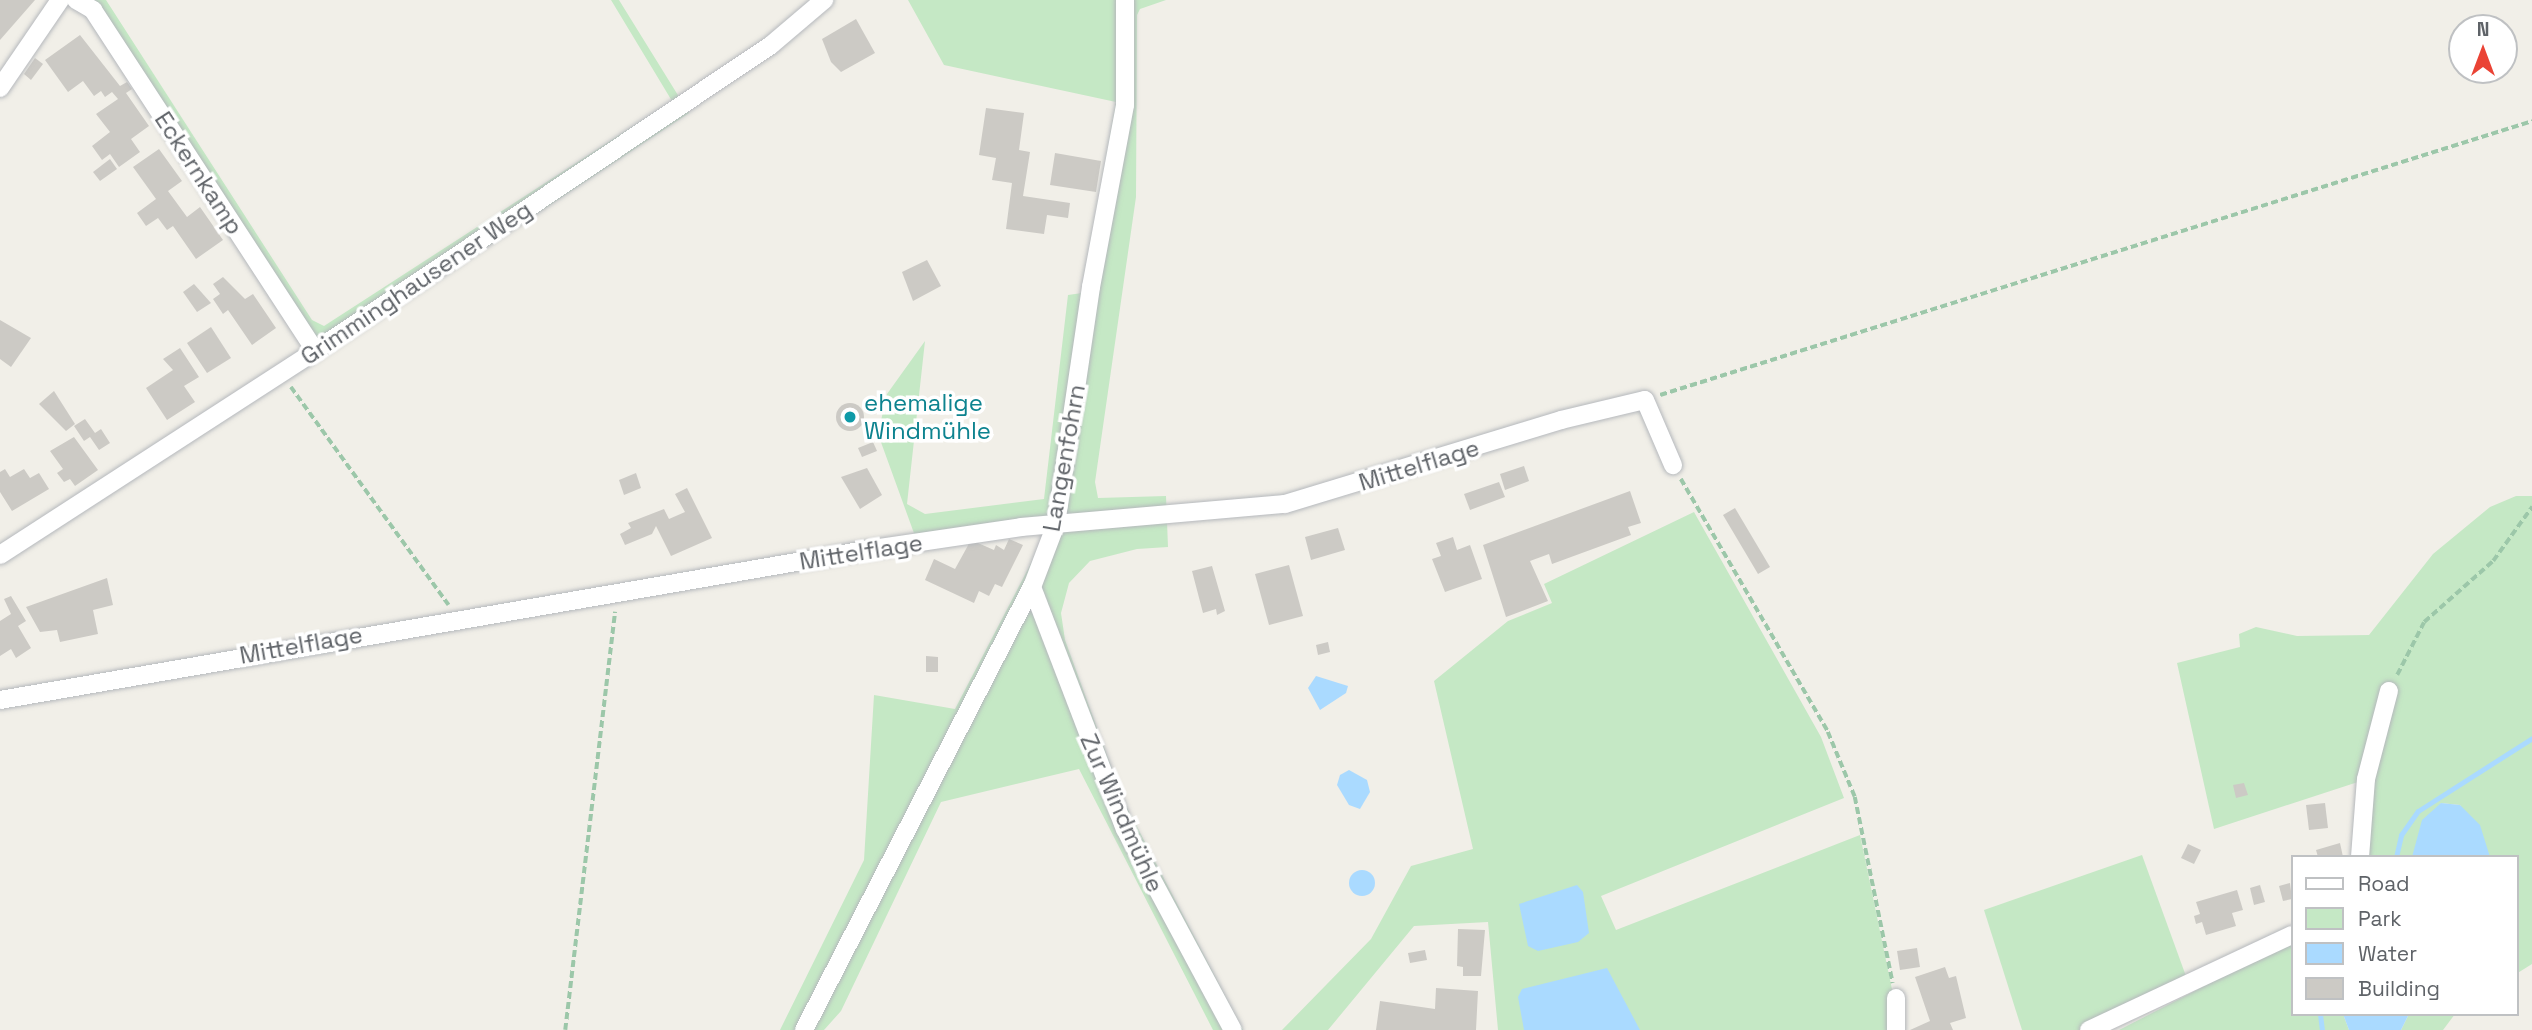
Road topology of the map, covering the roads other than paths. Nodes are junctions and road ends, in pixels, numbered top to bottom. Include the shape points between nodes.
1 (60, 0) edge
2 (76, 0) edge
3 (824, 0) edge
4 (1123, 2) edge
5 (0, 88) edge
6 (315, 351) junction
7 (1673, 465) road end
8 (1056, 524) junction
9 (0, 555) edge
10 (1032, 587) junction
11 (2389, 691) road end
12 (0, 700) edge
13 (2360, 855) edge
14 (2290, 936) edge
15 (1896, 998) road end
16 (804, 1030) edge
17 (1233, 1030) edge
18 (1896, 1030) edge
19 (2089, 1030) edge

1 - 5 street
2 - 6 street, Eckernkamp via 93,10
3 - 6 street, Grimminghausener Weg via 771,45
4 - 8 street, Langenfohrn via 1125,105 1091,287
6 - 9 street, Grimminghausener Weg
7 - 8 street, Mittelflage via 1645,400 1561,420 1285,504
8 - 10 street, Langenfohrn
8 - 12 street, Mittelflage via 866,550
10 - 16 street, Langenfohrn
10 - 17 street, Zur Windmühle via 1125,829
11 - 13 street via 2366,779
14 - 19 street
15 - 18 street

